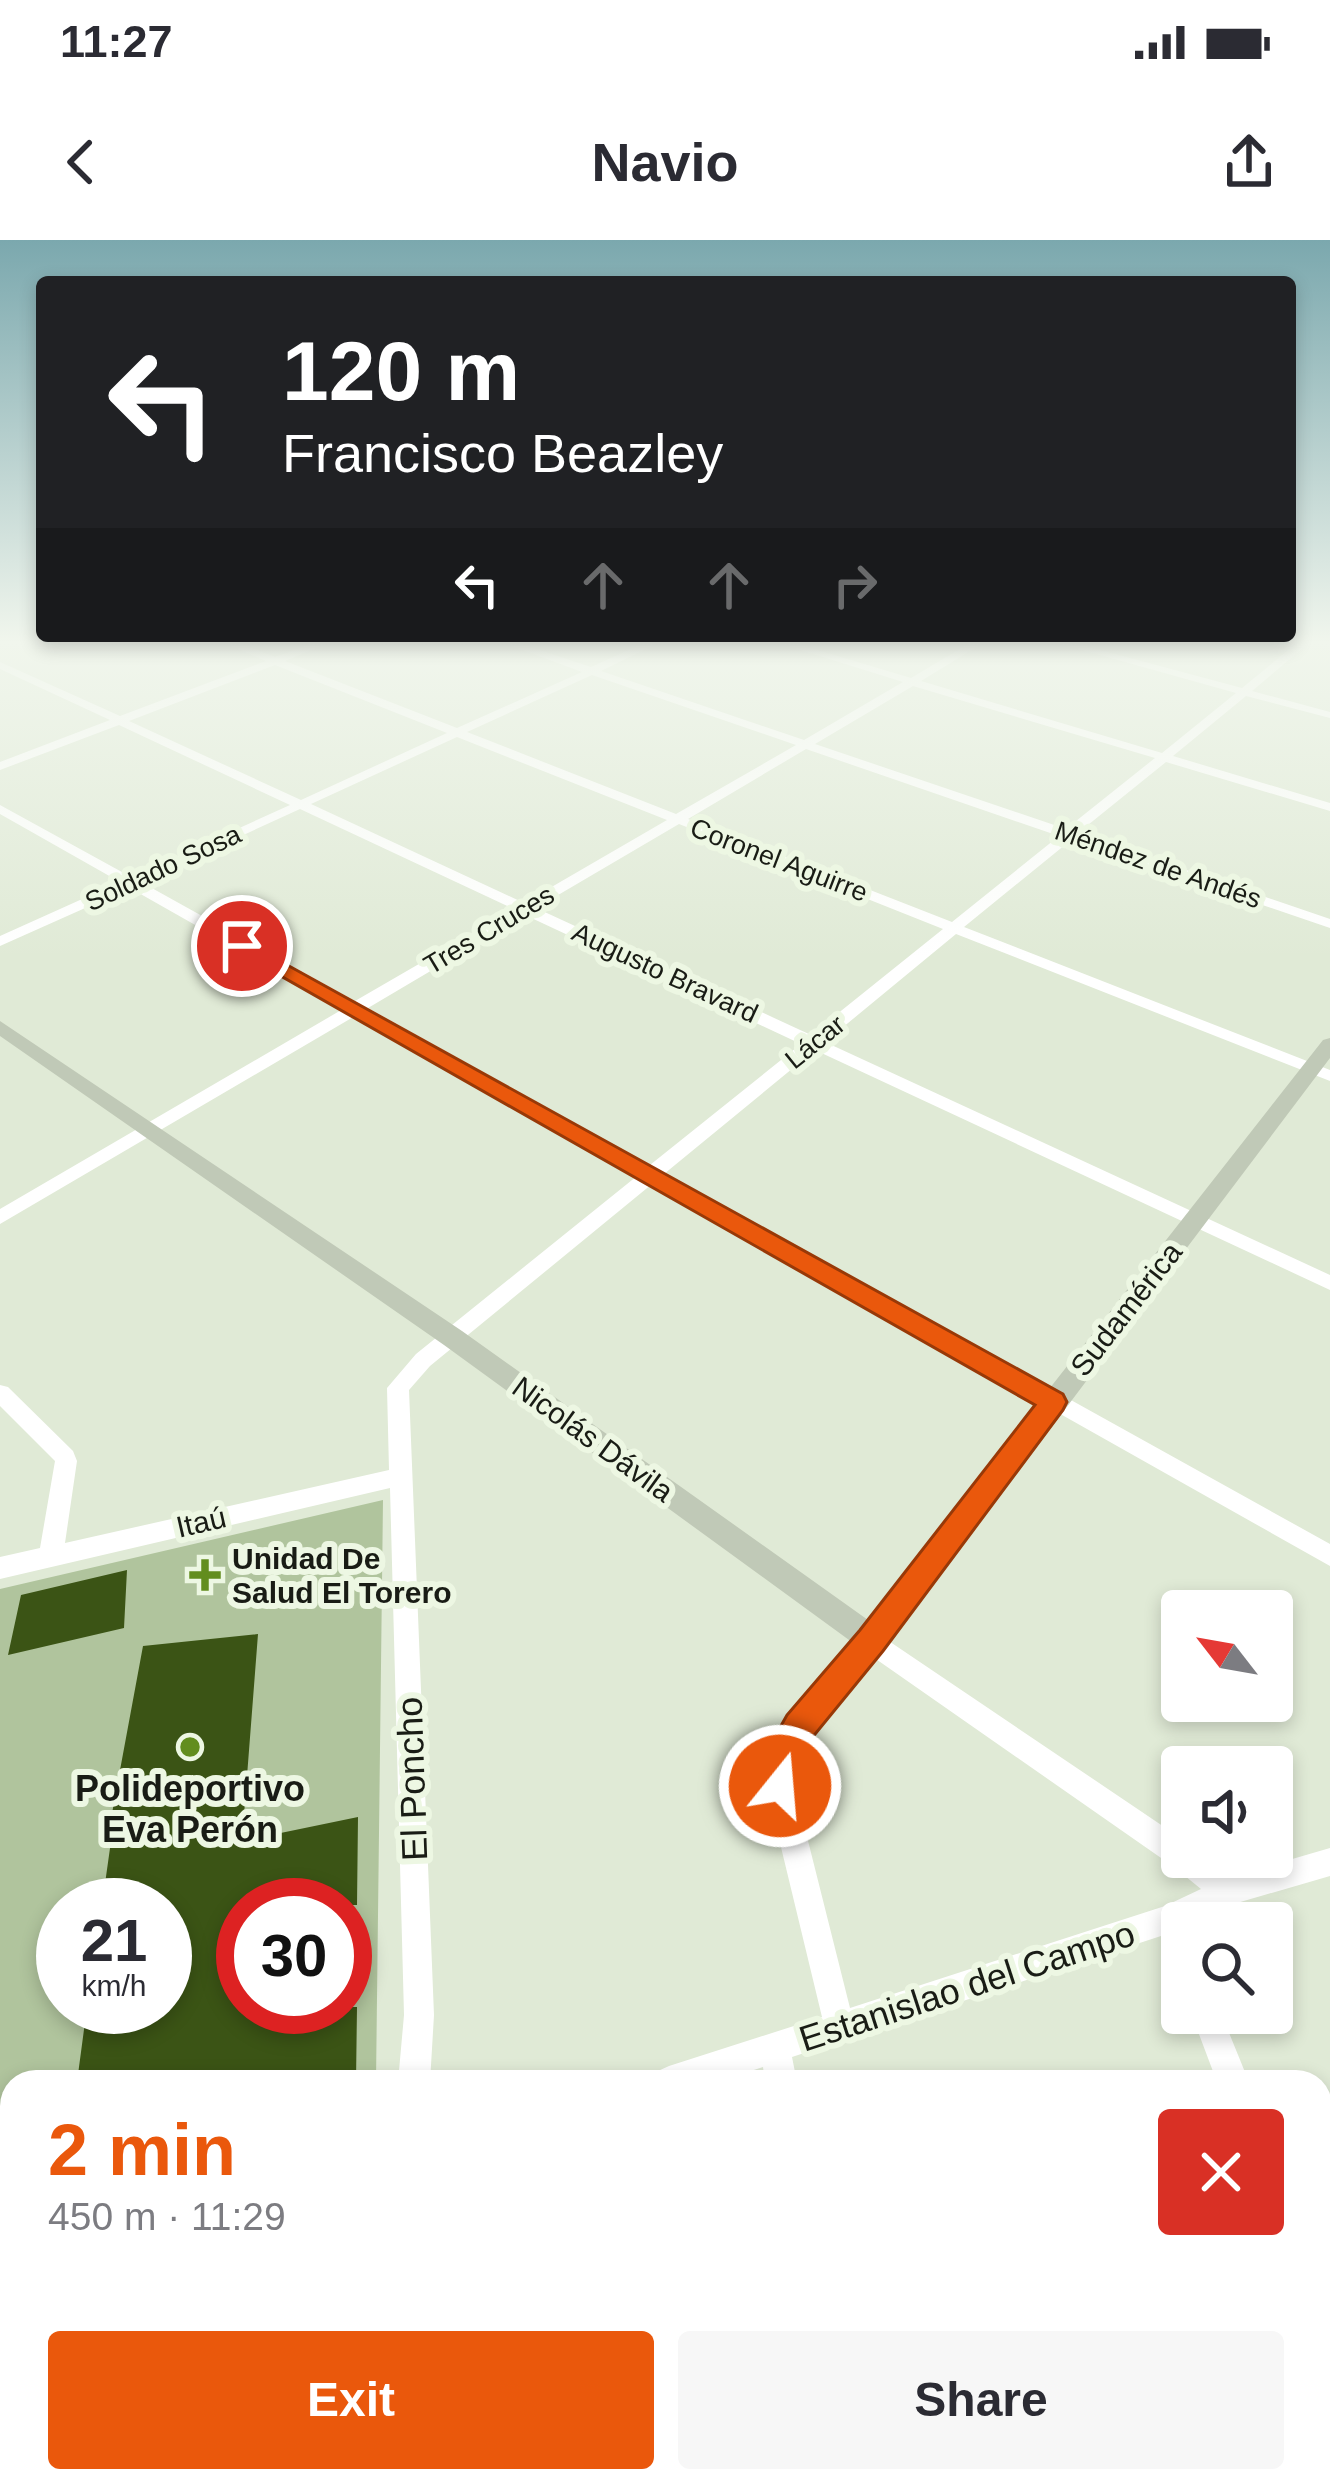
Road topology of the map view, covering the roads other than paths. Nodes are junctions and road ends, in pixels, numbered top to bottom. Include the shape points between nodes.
1 (47, 748) edge
2 (182, 748) edge
3 (424, 748) edge
4 (495, 748) edge
5 (799, 748) edge
6 (818, 748) edge
7 (1134, 748) edge
8 (1179, 748) edge
9 (1167, 758) junction
10 (0, 766) edge
11 (302, 804) junction
12 (1330, 807) edge
13 (0, 809) edge
14 (677, 820) junction
15 (1071, 835) junction
16 (129, 883) junction
17 (526, 908) junction
18 (1330, 924) edge
19 (957, 930) junction
20 (0, 942) edge
21 (355, 1009) junction
22 (0, 1028) edge
23 (814, 1042) junction
24 (1330, 1044) edge
25 (1320, 1072) edge
26 (149, 1129) junction
27 (649, 1175) junction
28 (0, 1217) edge
29 (1196, 1220) junction
30 (1330, 1283) edge
31 (453, 1338) junction
32 (0, 1393) edge
33 (1053, 1402) junction
34 (403, 1477) junction
35 (51, 1556) junction
36 (1330, 1556) edge
37 (0, 1568) edge
38 (872, 1640) junction
39 (1161, 1841) edge
40 (1330, 1862) edge
41 (1210, 1878) edge
42 (1227, 1892) junction
43 (1206, 1902) edge
44 (1161, 1922) edge
45 (838, 2023) junction
46 (1214, 2034) edge
47 (778, 2066) edge
48 (415, 2070) edge
49 (1228, 2070) edge

1 - 10 street
2 - 11 street, Augusto Bravard
3 - 11 street, Soldado Sosa
4 - 14 street, Coronel Aguirre
5 - 14 street, Tres Cruces
6 - 15 street, Méndez de Andés
7 - 9 street
8 - 9 street, Lácar
9 - 12 street
9 - 15 street, Lácar
11 - 16 street, Soldado Sosa
11 - 17 street, Augusto Bravard
13 - 16 street
14 - 17 street, Tres Cruces
14 - 19 street, Coronel Aguirre
15 - 18 street, Méndez de Andés
15 - 19 street, Lácar
16 - 20 street, Soldado Sosa
16 - 21 street
17 - 21 street, Tres Cruces
17 - 23 street, Augusto Bravard
19 - 23 street, Lácar
19 - 25 street, Coronel Aguirre
21 - 26 street, Tres Cruces
21 - 27 street
22 - 26 street, Nicolás Dávila
23 - 27 street, Lácar
23 - 29 street, Augusto Bravard
24 - 25 street, Sudamérica
25 - 29 street, Sudamérica
26 - 28 street, Tres Cruces
26 - 31 street, Nicolás Dávila
27 - 31 street, Lácar
27 - 33 street
29 - 30 street, Augusto Bravard
29 - 33 street, Sudamérica
31 - 34 street, Lácar via 398,1388
31 - 38 street, Nicolás Dávila
32 - 35 street via 66,1461
33 - 36 street
33 - 38 street, Sudamérica
34 - 35 street, Itaú
34 - 48 street, El Poncho
35 - 37 street, Itaú
38 - 39 street, Nicolás Dávila
38 - 45 street, Sudamérica via 782,1756 780,1786
40 - 42 street, Estanislao del Campo
41 - 42 street, Nicolás Dávila
42 - 43 street, Estanislao del Campo
44 - 45 street, Estanislao del Campo
45 - 47 street, Estanislao del Campo
46 - 49 street

